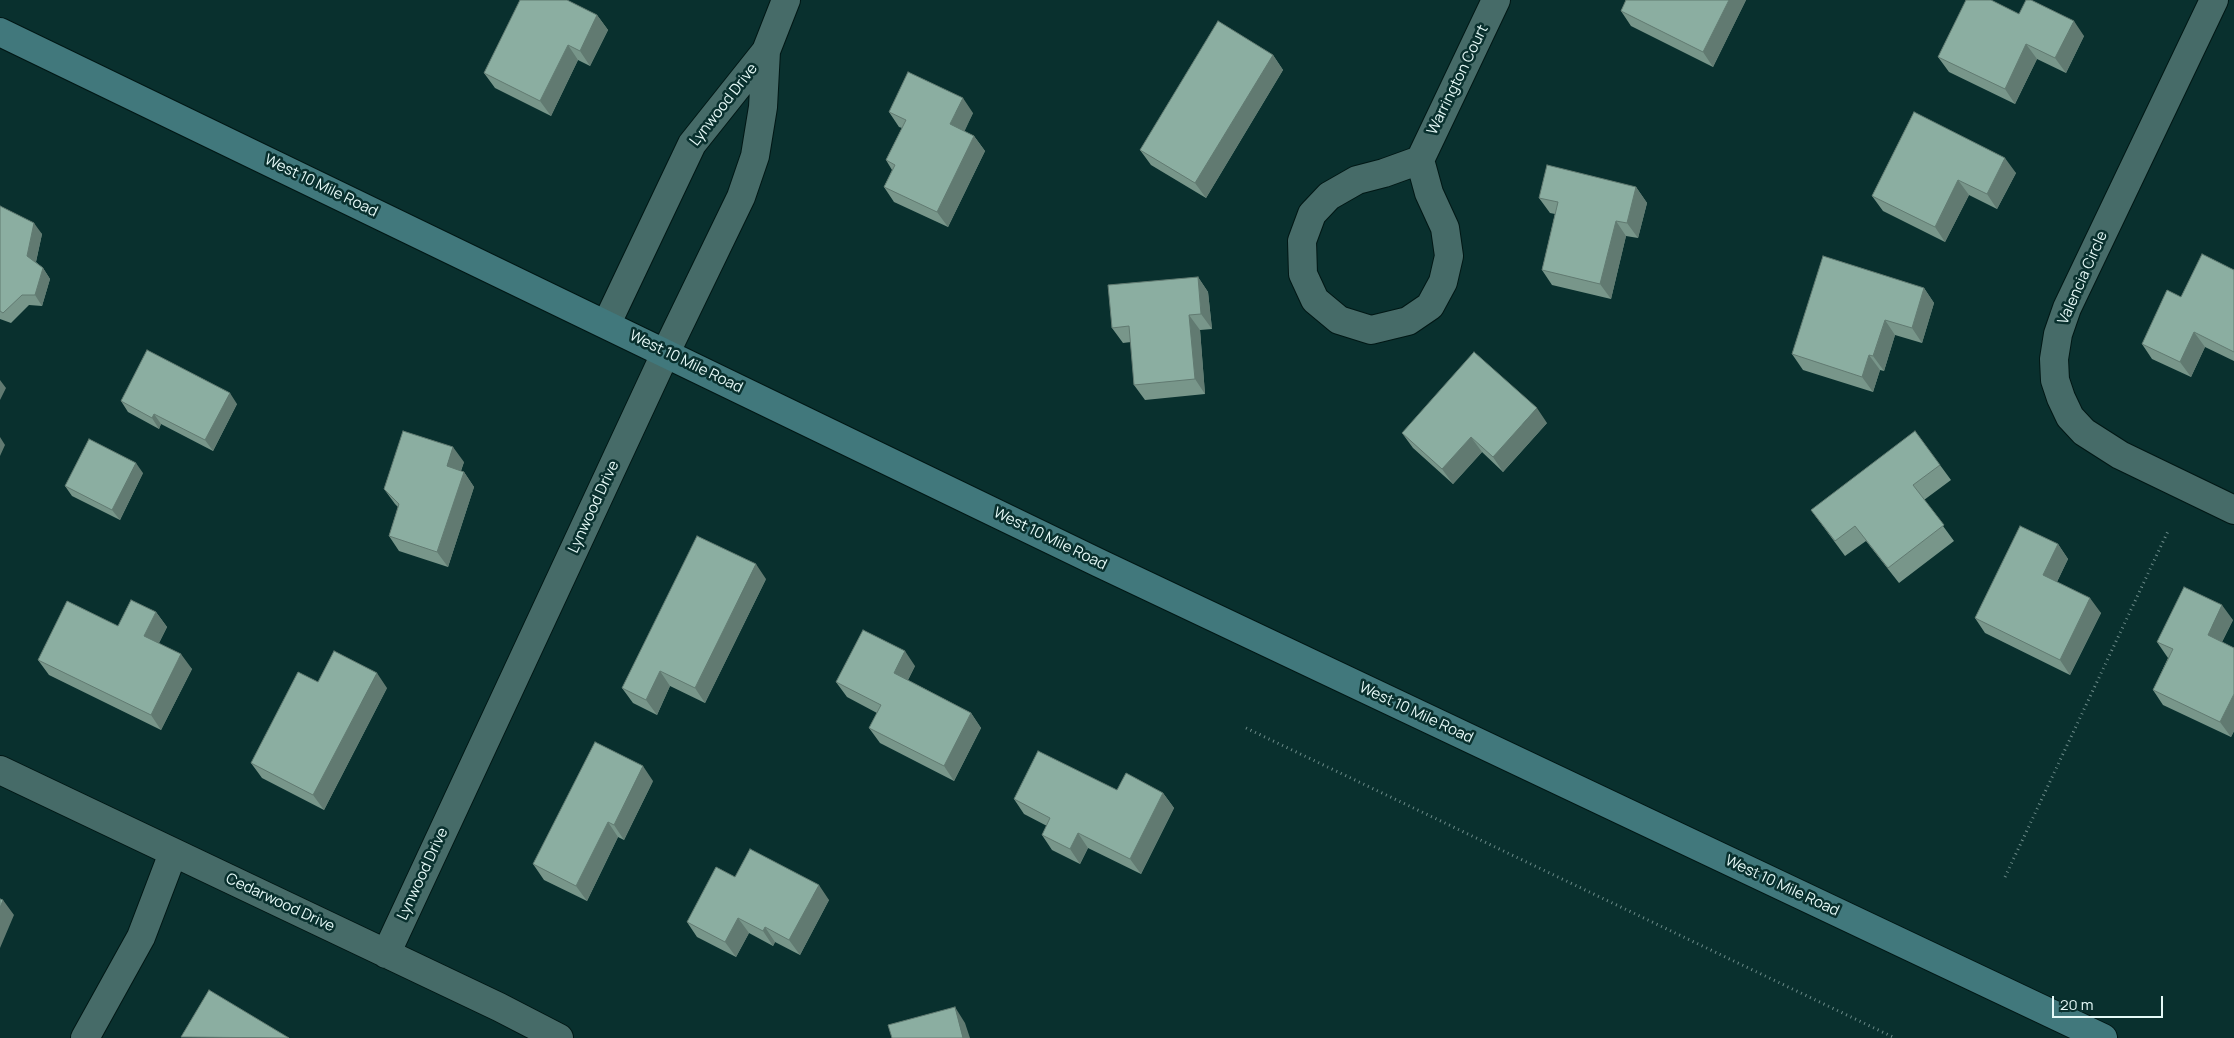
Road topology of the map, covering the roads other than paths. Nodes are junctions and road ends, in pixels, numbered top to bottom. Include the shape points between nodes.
1 (786, 0) edge
2 (1496, 0) edge
3 (2214, 0) edge
4 (0, 32) edge
5 (766, 51) junction
6 (1420, 160) junction
7 (607, 324) junction
8 (666, 352) junction
9 (2234, 510) edge
10 (0, 770) edge
11 (174, 853) junction
12 (386, 954) junction
13 (85, 1038) edge
14 (559, 1038) edge
15 (2103, 1038) edge

1 - 5 street, Lynwood Drive
2 - 6 street, Warrington Court
3 - 9 street, Valencia Circle via 2067,308 2054,359 2055,380 2061,398 2070,417 2084,432 2120,455
4 - 7 main road, West 10 Mile Road
5 - 7 street, Lynwood Drive via 692,144
5 - 8 street, Lynwood Drive via 763,107 755,156 741,197
6 - 6 street via 1429,192 1445,228 1448,256 1444,282 1430,306 1408,321 1371,330 1339,320 1316,300 1303,274 1302,241 1312,214 1329,196 1358,180
7 - 8 main road, West 10 Mile Road
8 - 12 street, Lynwood Drive
8 - 15 main road, West 10 Mile Road via 1099,563
10 - 11 street, Cedarwood Drive
11 - 12 street, Cedarwood Drive
11 - 13 street via 141,937
12 - 14 street, Cedarwood Drive

